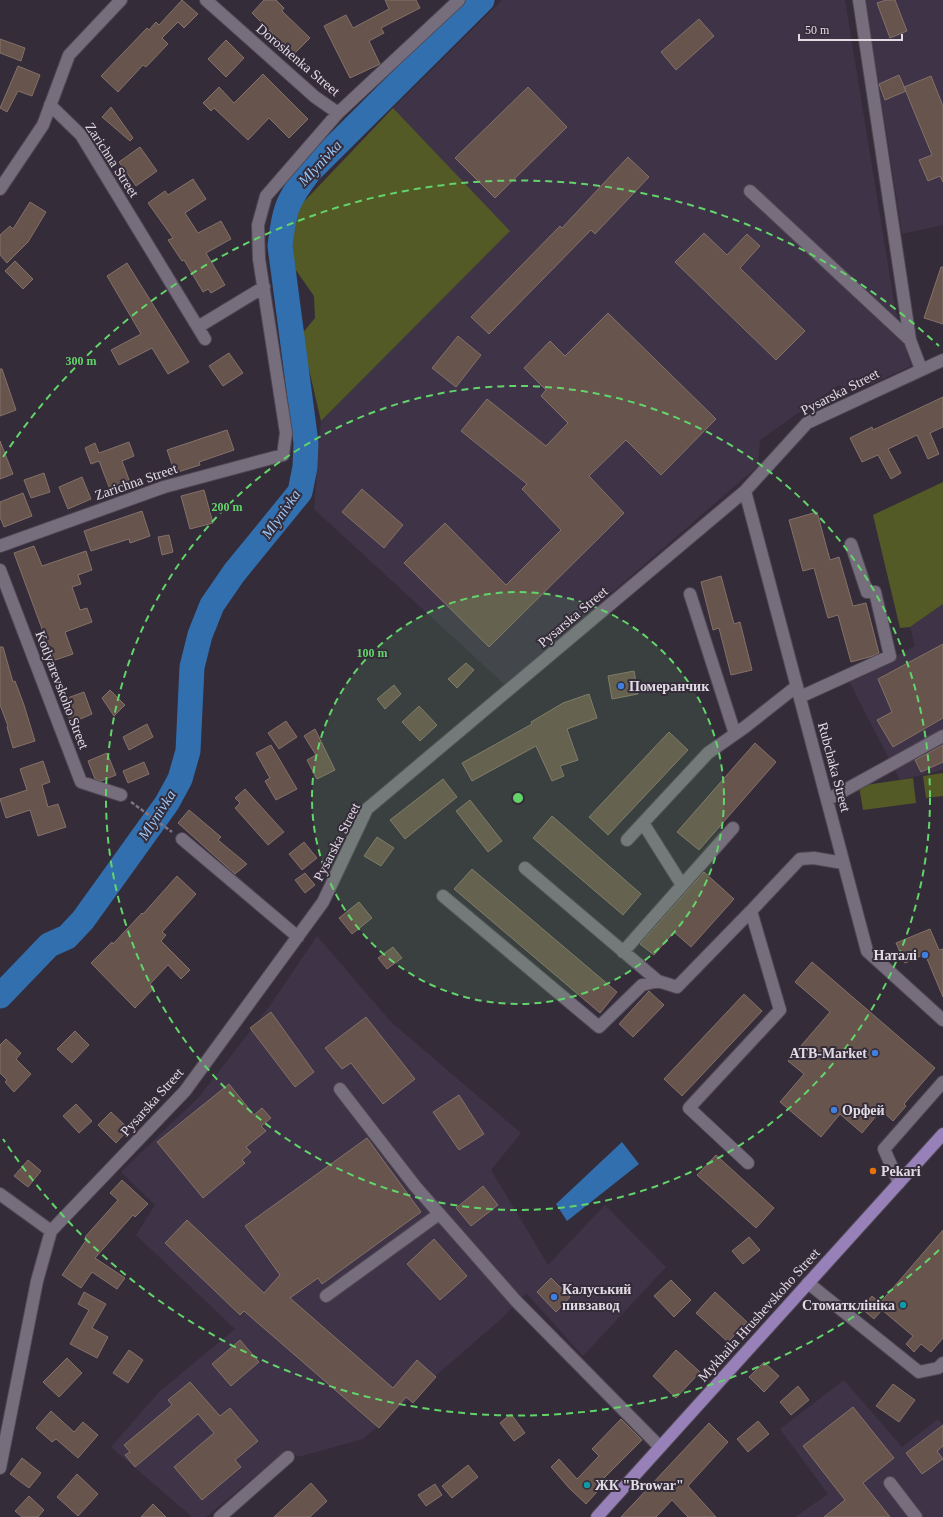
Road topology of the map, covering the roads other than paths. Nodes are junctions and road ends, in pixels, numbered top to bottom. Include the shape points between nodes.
1 (120, 0) edge
2 (206, 0) edge
3 (459, 0) edge
4 (859, 0) edge
5 (50, 106) junction
6 (338, 113) junction
7 (0, 189) edge
8 (750, 191) dead end
9 (264, 287) junction
10 (198, 327) junction
11 (205, 339) dead end
12 (910, 340) junction
13 (943, 360) edge
14 (921, 370) junction
15 (746, 491) junction
16 (851, 544) dead end
17 (0, 546) edge
18 (0, 570) edge
19 (690, 594) dead end
20 (798, 692) junction
21 (735, 734) junction
22 (943, 736) edge
23 (121, 796) road end
24 (827, 800) junction
25 (643, 823) junction
26 (734, 828) dead end
27 (182, 839) road end
28 (627, 840) dead end
29 (844, 863) junction
30 (525, 868) dead end
31 (682, 885) junction
32 (443, 896) dead end
33 (751, 911) junction
34 (298, 937) junction
35 (623, 952) junction
36 (658, 981) junction
37 (943, 1020) edge
38 (943, 1082) edge
39 (340, 1089) dead end
40 (943, 1134) edge
41 (748, 1164) dead end
42 (899, 1183) junction
43 (0, 1194) edge
44 (439, 1214) junction
45 (51, 1231) junction
46 (808, 1283) junction
47 (326, 1296) dead end
48 (943, 1363) edge
49 (660, 1447) junction
50 (288, 1457) dead end
51 (0, 1468) edge
52 (890, 1483) dead end
53 (220, 1517) edge
54 (597, 1517) edge
55 (916, 1517) edge

1 - 5 street via 69,55
2 - 6 street, Doroshenka Street via 314,97
3 - 6 street, Doroshenka Street
4 - 12 street
5 - 7 street via 42,125
5 - 10 street, Zarichna Street via 81,135
6 - 9 street via 266,196 258,225 259,259
8 - 12 street
9 - 10 street
9 - 17 street, Zarichna Street via 286,433 283,455 164,487
10 - 11 street, Zarichna Street
12 - 14 street
13 - 14 street, Pysarska Street
14 - 15 street, Pysarska Street via 807,423
15 - 20 street, Rubchaka Street
15 - 34 street, Pysarska Street via 367,809 323,902
16 - 20 street via 867,592 875,592 890,656
18 - 23 street, Kotlyarevskoho Street via 81,782
19 - 21 street
20 - 21 street
20 - 24 street, Rubchaka Street
21 - 25 street via 708,753
22 - 24 street
24 - 29 street, Rubchaka Street
25 - 28 street
25 - 31 street
26 - 31 street
27 - 34 street
29 - 33 street via 814,858 800,859
29 - 37 street, Rubchaka Street via 867,951
30 - 35 street
31 - 35 street
32 - 36 street via 599,1027 642,985
33 - 36 street via 678,987
33 - 41 street via 780,1010 689,1108
34 - 45 street, Pysarska Street via 185,1091
35 - 36 street
38 - 42 street via 884,1149
39 - 44 street
40 - 42 main road, Mykhaila Hrushevskoho Street
42 - 46 main road, Mykhaila Hrushevskoho Street
43 - 45 street
44 - 47 street
44 - 49 street via 516,1301
45 - 51 street, Pysarska Street via 37,1281
46 - 48 street via 919,1372 938,1368
46 - 49 main road, Mykhaila Hrushevskoho Street
49 - 54 main road, Mykhaila Hrushevskoho Street
50 - 53 street
52 - 55 street

